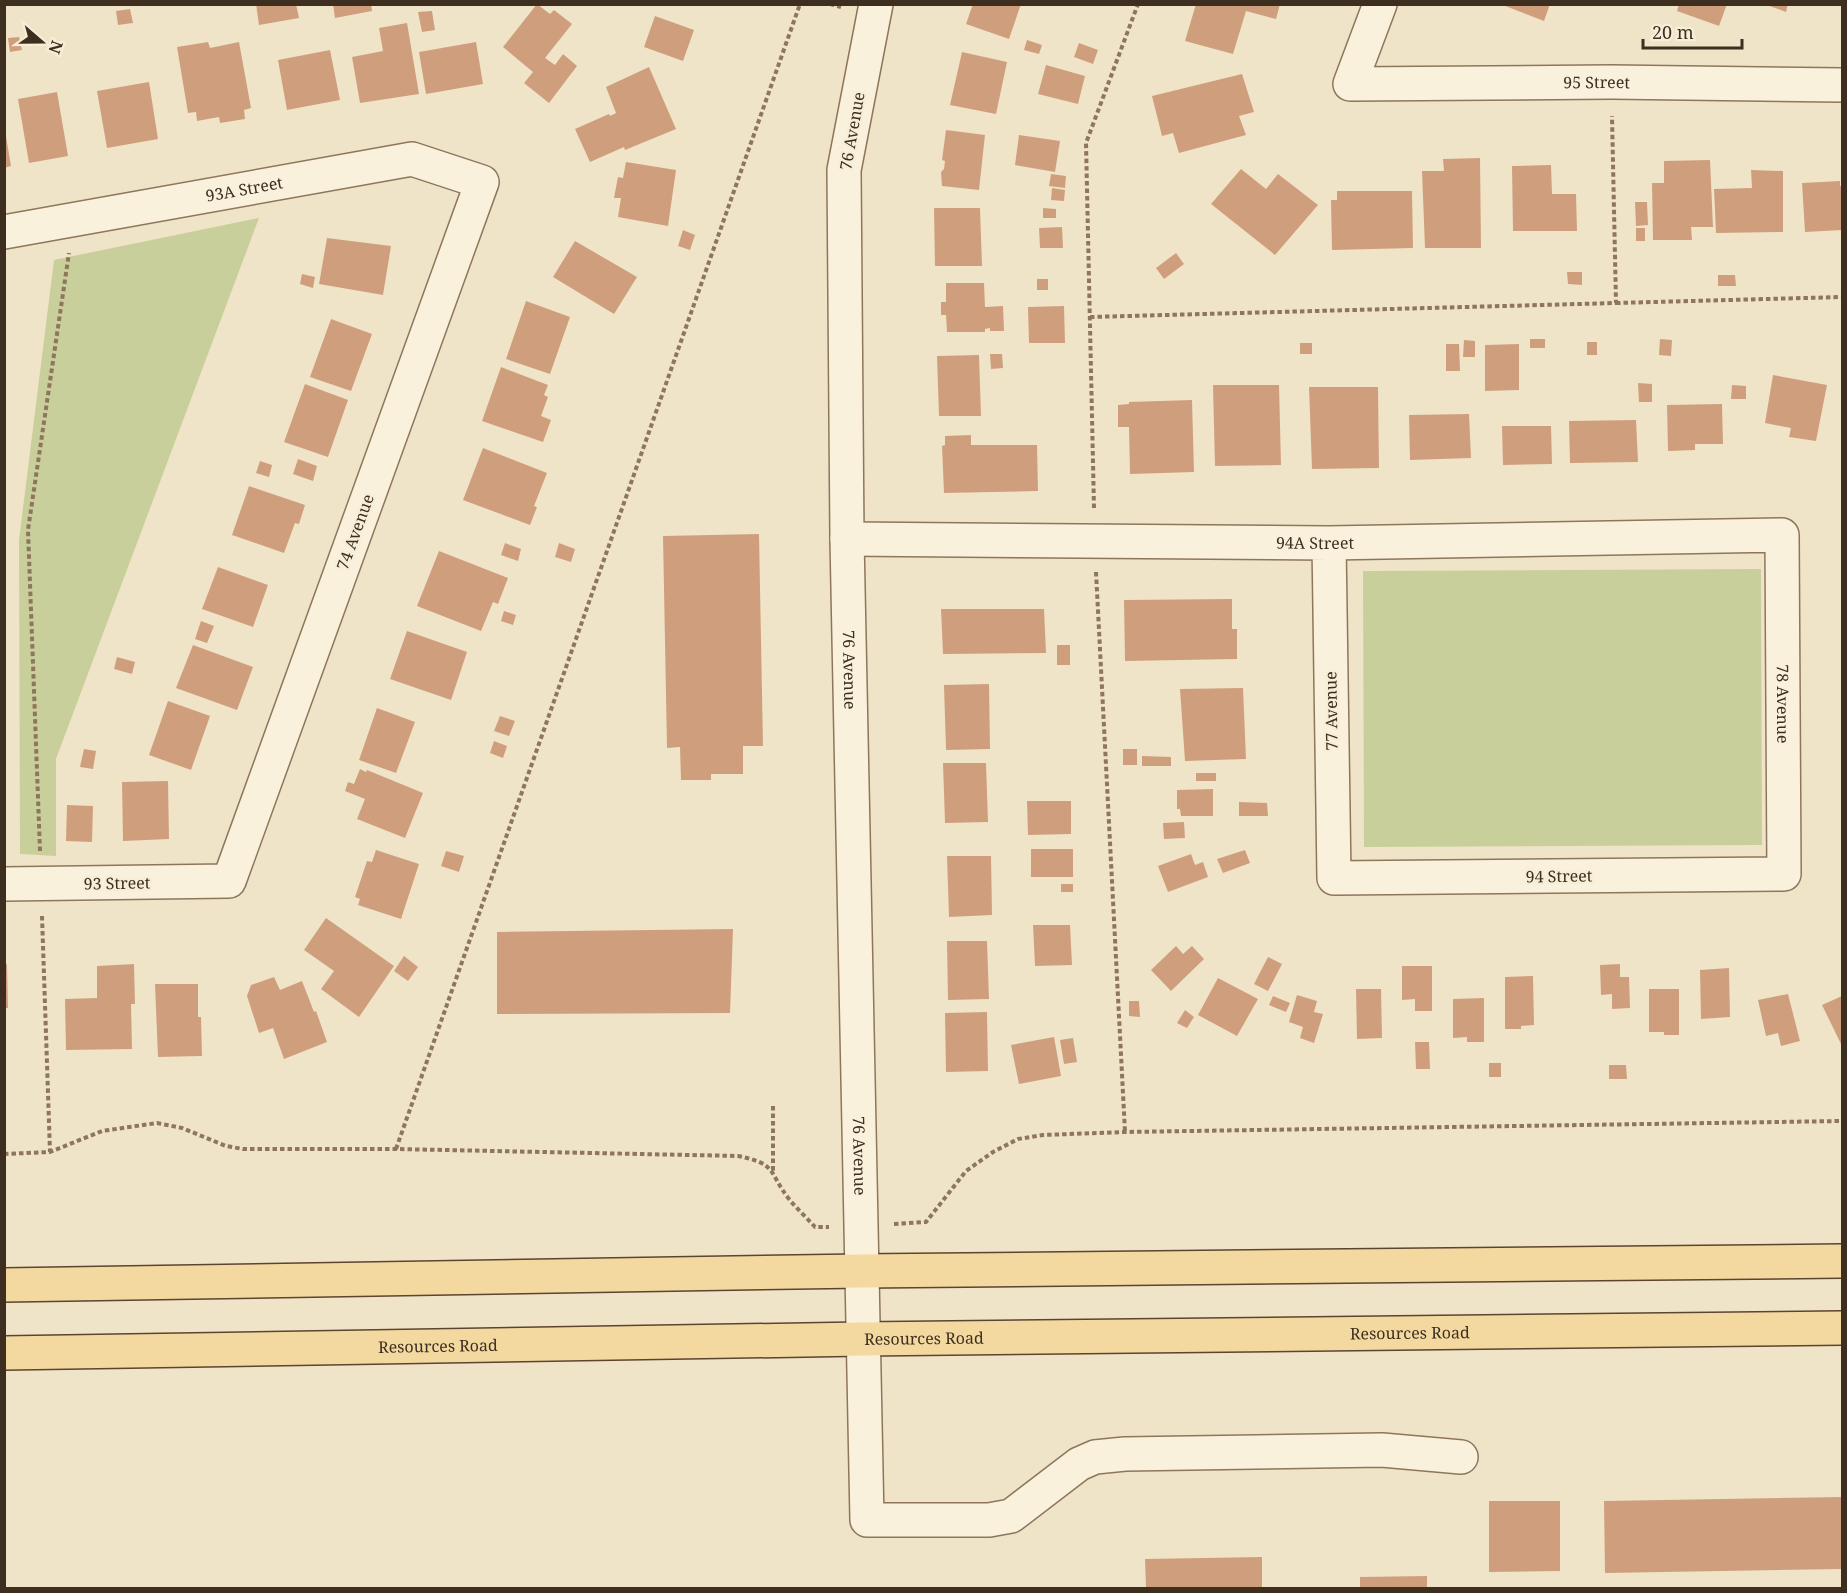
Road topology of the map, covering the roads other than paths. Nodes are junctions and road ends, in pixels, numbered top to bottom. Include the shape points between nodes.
1 (876, 4) edge
2 (1380, 4) edge
3 (1842, 85) edge
4 (482, 182) joint
5 (4, 232) edge
6 (1782, 535) joint
7 (847, 539) junction
8 (1329, 543) junction
9 (1784, 874) joint
10 (1334, 878) joint
11 (229, 881) joint
12 (4, 884) edge
13 (1842, 1261) edge
14 (861, 1271) junction
15 (4, 1285) edge
16 (1842, 1328) edge
17 (862, 1339) junction
18 (4, 1353) edge
19 (1461, 1457) dead end

1 - 7 street, 76 Avenue via 844,170
2 - 3 street, 95 Street via 1350,84
4 - 5 street, 93A Street via 412,159
4 - 11 street, 74 Avenue
6 - 8 street, 94A Street
6 - 9 street, 78 Avenue
7 - 8 street, 94A Street
7 - 14 street, 76 Avenue
8 - 10 street, 77 Avenue
9 - 10 street, 94 Street
11 - 12 street, 93 Street
13 - 14 main road
14 - 15 main road
14 - 17 street, 76 Avenue
16 - 17 main road, Resources Road
17 - 18 main road, Resources Road
17 - 19 street, 76 Avenue via 867,1520 989,1520 1011,1516 1078,1464 1095,1457 1382,1450

